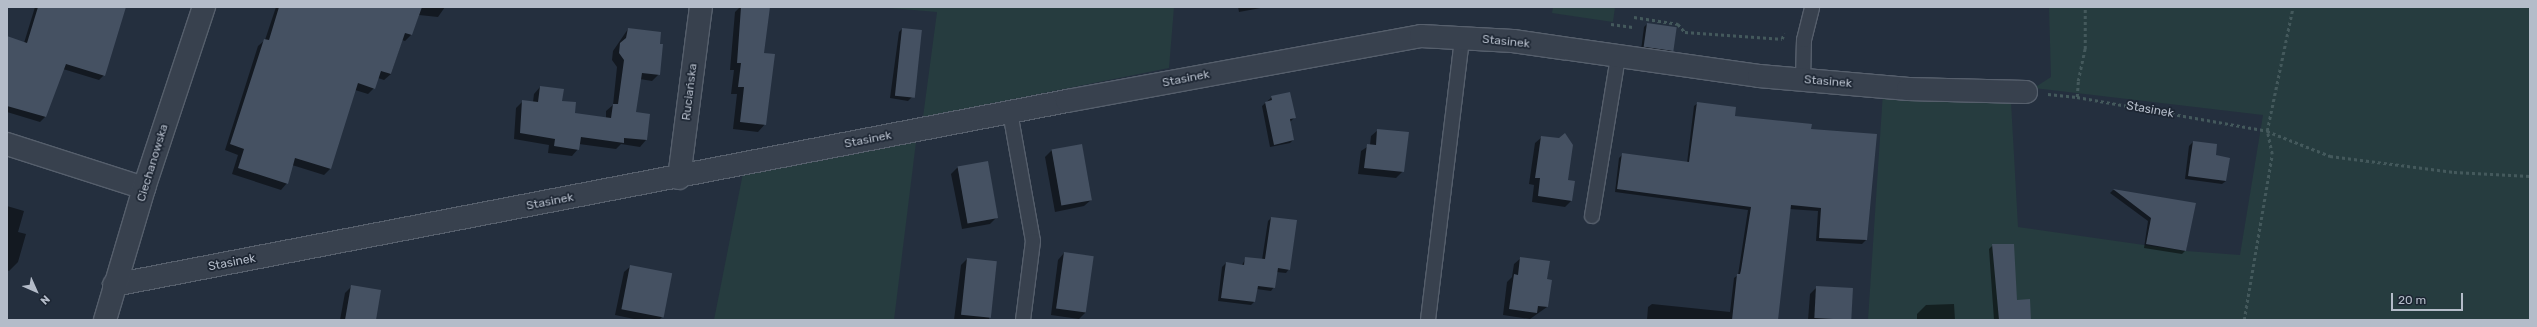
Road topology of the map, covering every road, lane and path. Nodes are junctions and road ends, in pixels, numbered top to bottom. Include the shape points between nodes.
1 (204, 7) edge
2 (701, 7) edge
3 (1812, 7) edge
4 (2085, 7) edge
5 (2293, 7) edge
6 (1634, 17) dead end
7 (1611, 24) dead end
8 (1633, 27) dead end
9 (1806, 30) junction
10 (1462, 38) junction
11 (1618, 58) junction
12 (1802, 80) junction
13 (2026, 92) joint
14 (2078, 97) junction
15 (1010, 112) junction
16 (2267, 131) junction
17 (7, 144) edge
18 (2530, 176) edge
19 (679, 178) junction
20 (144, 188) junction
21 (1592, 216) dead end
22 (114, 285) junction
23 (106, 320) edge
24 (1023, 320) edge
25 (1428, 320) edge
26 (2244, 320) edge

1 - 20 street, Ciechanowska
2 - 19 street, Ruciańska
3 - 9 lane
4 - 14 path via 2085,48 2078,81
5 - 16 path
6 - 9 path via 1678,24 1685,32 1729,34 1760,39 1782,39 1786,25
7 - 8 path
9 - 12 lane
10 - 11 street, Stasinek via 1513,41
10 - 15 street, Stasinek via 1421,36
10 - 25 lane
11 - 12 street, Stasinek
11 - 21 lane
12 - 13 street, Stasinek via 1908,89
13 - 14 path, Stasinek
14 - 16 path, Stasinek
15 - 19 street, Stasinek
15 - 24 lane via 1033,241
16 - 18 path, Stasinek via 2330,156 2454,172
16 - 26 path via 2272,154
17 - 20 street
19 - 22 street, Stasinek
20 - 22 street, Ciechanowska
22 - 23 street, Ciechanowska

